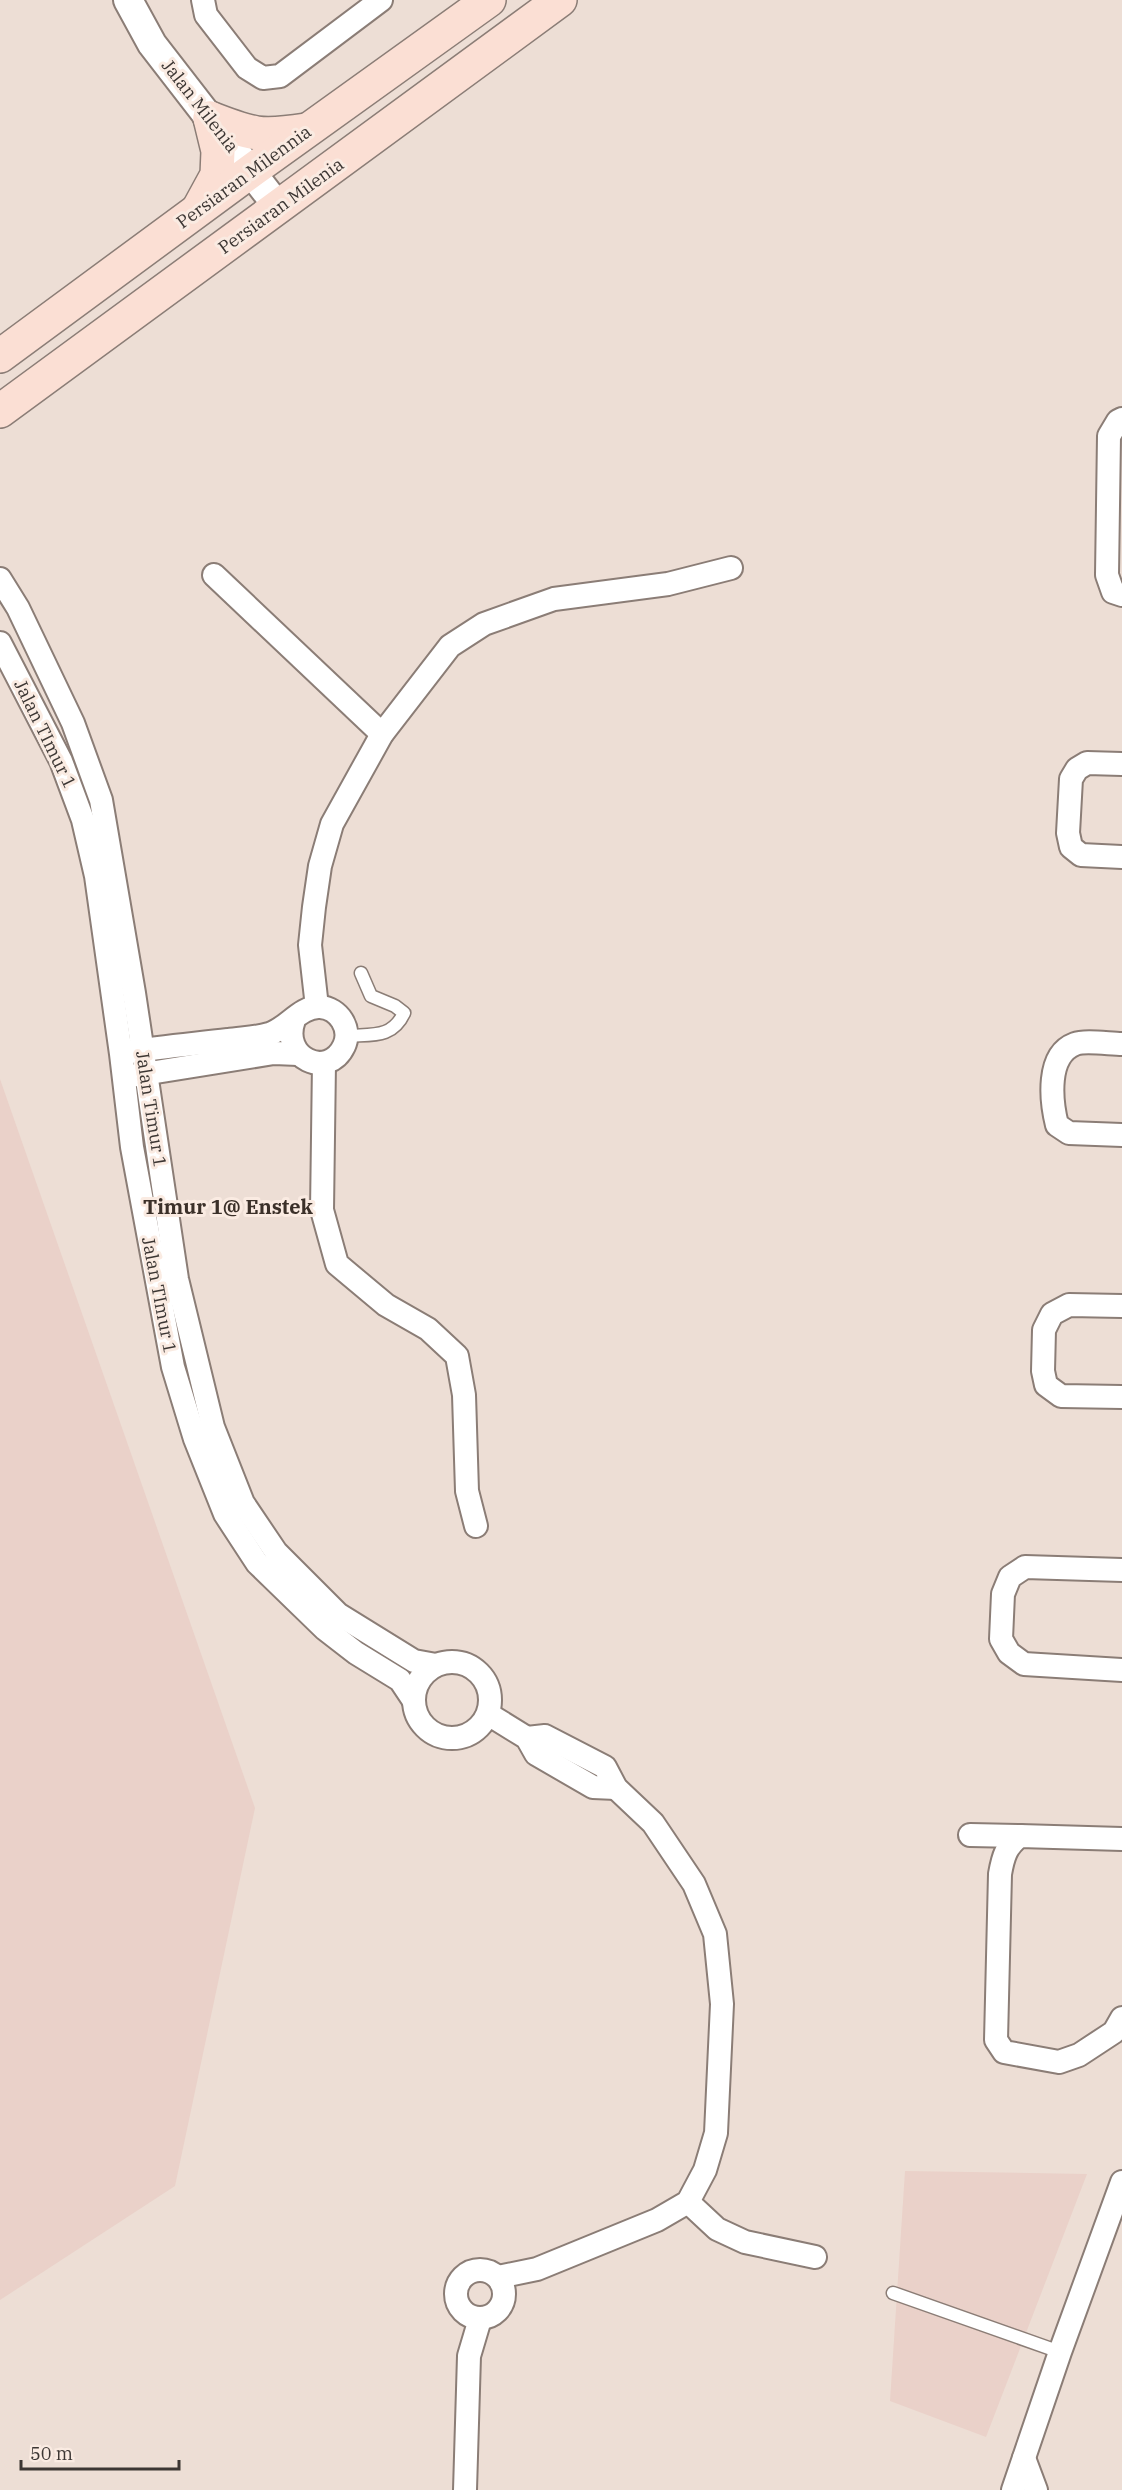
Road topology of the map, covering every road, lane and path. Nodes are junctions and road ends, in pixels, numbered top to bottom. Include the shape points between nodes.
1 (128, 0) edge
2 (203, 0) edge
3 (381, 0) edge
4 (489, 0) edge
5 (560, 0) edge
6 (210, 118) junction
7 (309, 129) junction
8 (251, 171) junction
9 (279, 208) junction
10 (198, 210) junction
11 (0, 356) edge
12 (0, 411) edge
13 (1122, 419) edge
14 (731, 568) dead end
15 (213, 575) dead end
16 (0, 579) edge
17 (1122, 595) edge
18 (0, 643) edge
19 (382, 734) junction
20 (1122, 764) edge
21 (1122, 857) edge
22 (361, 973) dead end
23 (317, 1007) junction
24 (294, 1020) junction
25 (347, 1036) junction
26 (1122, 1044) edge
27 (131, 1052) junction
28 (298, 1054) junction
29 (324, 1063) junction
30 (135, 1076) junction
31 (1122, 1135) edge
32 (1122, 1306) edge
33 (1122, 1397) edge
34 (476, 1527) dead end
35 (1122, 1570) edge
36 (436, 1665) junction
37 (1122, 1670) edge
38 (414, 1701) junction
39 (488, 1714) junction
40 (970, 1835) dead end
41 (1020, 1836) junction
42 (1122, 1839) edge
43 (1122, 2018) edge
44 (1122, 2181) edge
45 (688, 2202) junction
46 (815, 2257) dead end
47 (498, 2277) junction
48 (893, 2293) dead end
49 (480, 2319) junction
50 (1060, 2352) junction
51 (1024, 2458) junction
52 (465, 2490) edge
53 (1013, 2490) edge
54 (1036, 2490) edge

1 - 6 street, Jalan Milenia via 152,44
2 - 3 street via 206,15 247,68 263,78 280,76
4 - 7 main road, Persiaran Milennia
5 - 9 main road, Persiaran Milenia
6 - 7 main road via 248,134
6 - 8 street, Jalan Milenia
6 - 10 main road via 218,151 217,175
7 - 8 main road, Persiaran Milennia
8 - 9 street, Jalan Milenia
8 - 10 main road, Persiaran Milennia
9 - 12 main road, Persiaran Milenia
10 - 11 main road, Persiaran Milennia
13 - 17 street via 1109,436 1107,576 1113,592
14 - 19 street via 668,584 554,599 484,624 450,645
15 - 19 street
16 - 27 street, Jalan Timur 1 via 73,723 101,800
18 - 27 street, Jalan TImur 1 via 62,761 83,820
19 - 23 street via 333,824 320,866 310,945
20 - 21 street via 1087,763 1077,769 1071,779 1068,833 1071,847 1081,855
22 - 25 lane via 371,996 404,1014 400,1023 387,1033
23 - 24 street
23 - 25 street via 341,1018
24 - 27 street via 269,1034
24 - 28 street via 291,1038
25 - 29 street via 340,1053
26 - 31 street via 1076,1043 1061,1053 1055,1067 1053,1108 1057,1125 1069,1132
27 - 30 street, Jalan Timur 1
28 - 29 street via 314,1063
28 - 30 street via 274,1053
29 - 34 street via 322,1210 337,1264 386,1305 428,1329 457,1356 464,1395 467,1491
30 - 36 street, Jalan Timur 1 via 177,1279 213,1427 243,1503 276,1552 338,1614 414,1661
30 - 38 street, Jalan TImur 1 via 132,1147 173,1367 195,1439 225,1514 257,1563 325,1629 400,1680
32 - 33 street via 1069,1305 1052,1314 1044,1330 1043,1371 1046,1385 1061,1396
35 - 37 street via 1025,1567 1010,1576 1003,1594 1001,1639 1009,1653 1024,1664
36 - 38 street via 419,1681
36 - 39 street via 448,1661 474,1667 489,1688
38 - 39 street via 426,1728 439,1736 468,1735
39 - 45 street via 527,1738 536,1754 593,1787 616,1788 653,1823 694,1884 716,1934 722,2004 716,2133 705,2170
40 - 41 street
41 - 42 street
41 - 43 street via 1003,1856 1000,1874 996,2040 1004,2052 1059,2062 1079,2055 1114,2032
44 - 50 street
45 - 46 street via 717,2229 745,2242
45 - 47 street via 657,2220 537,2269
47 - 49 street via 505,2295 503,2304 497,2312
47 - 49 street via 479,2269 469,2272 456,2289 461,2309
48 - 50 lane
49 - 52 street via 469,2356
50 - 51 street
51 - 53 street
51 - 54 street

